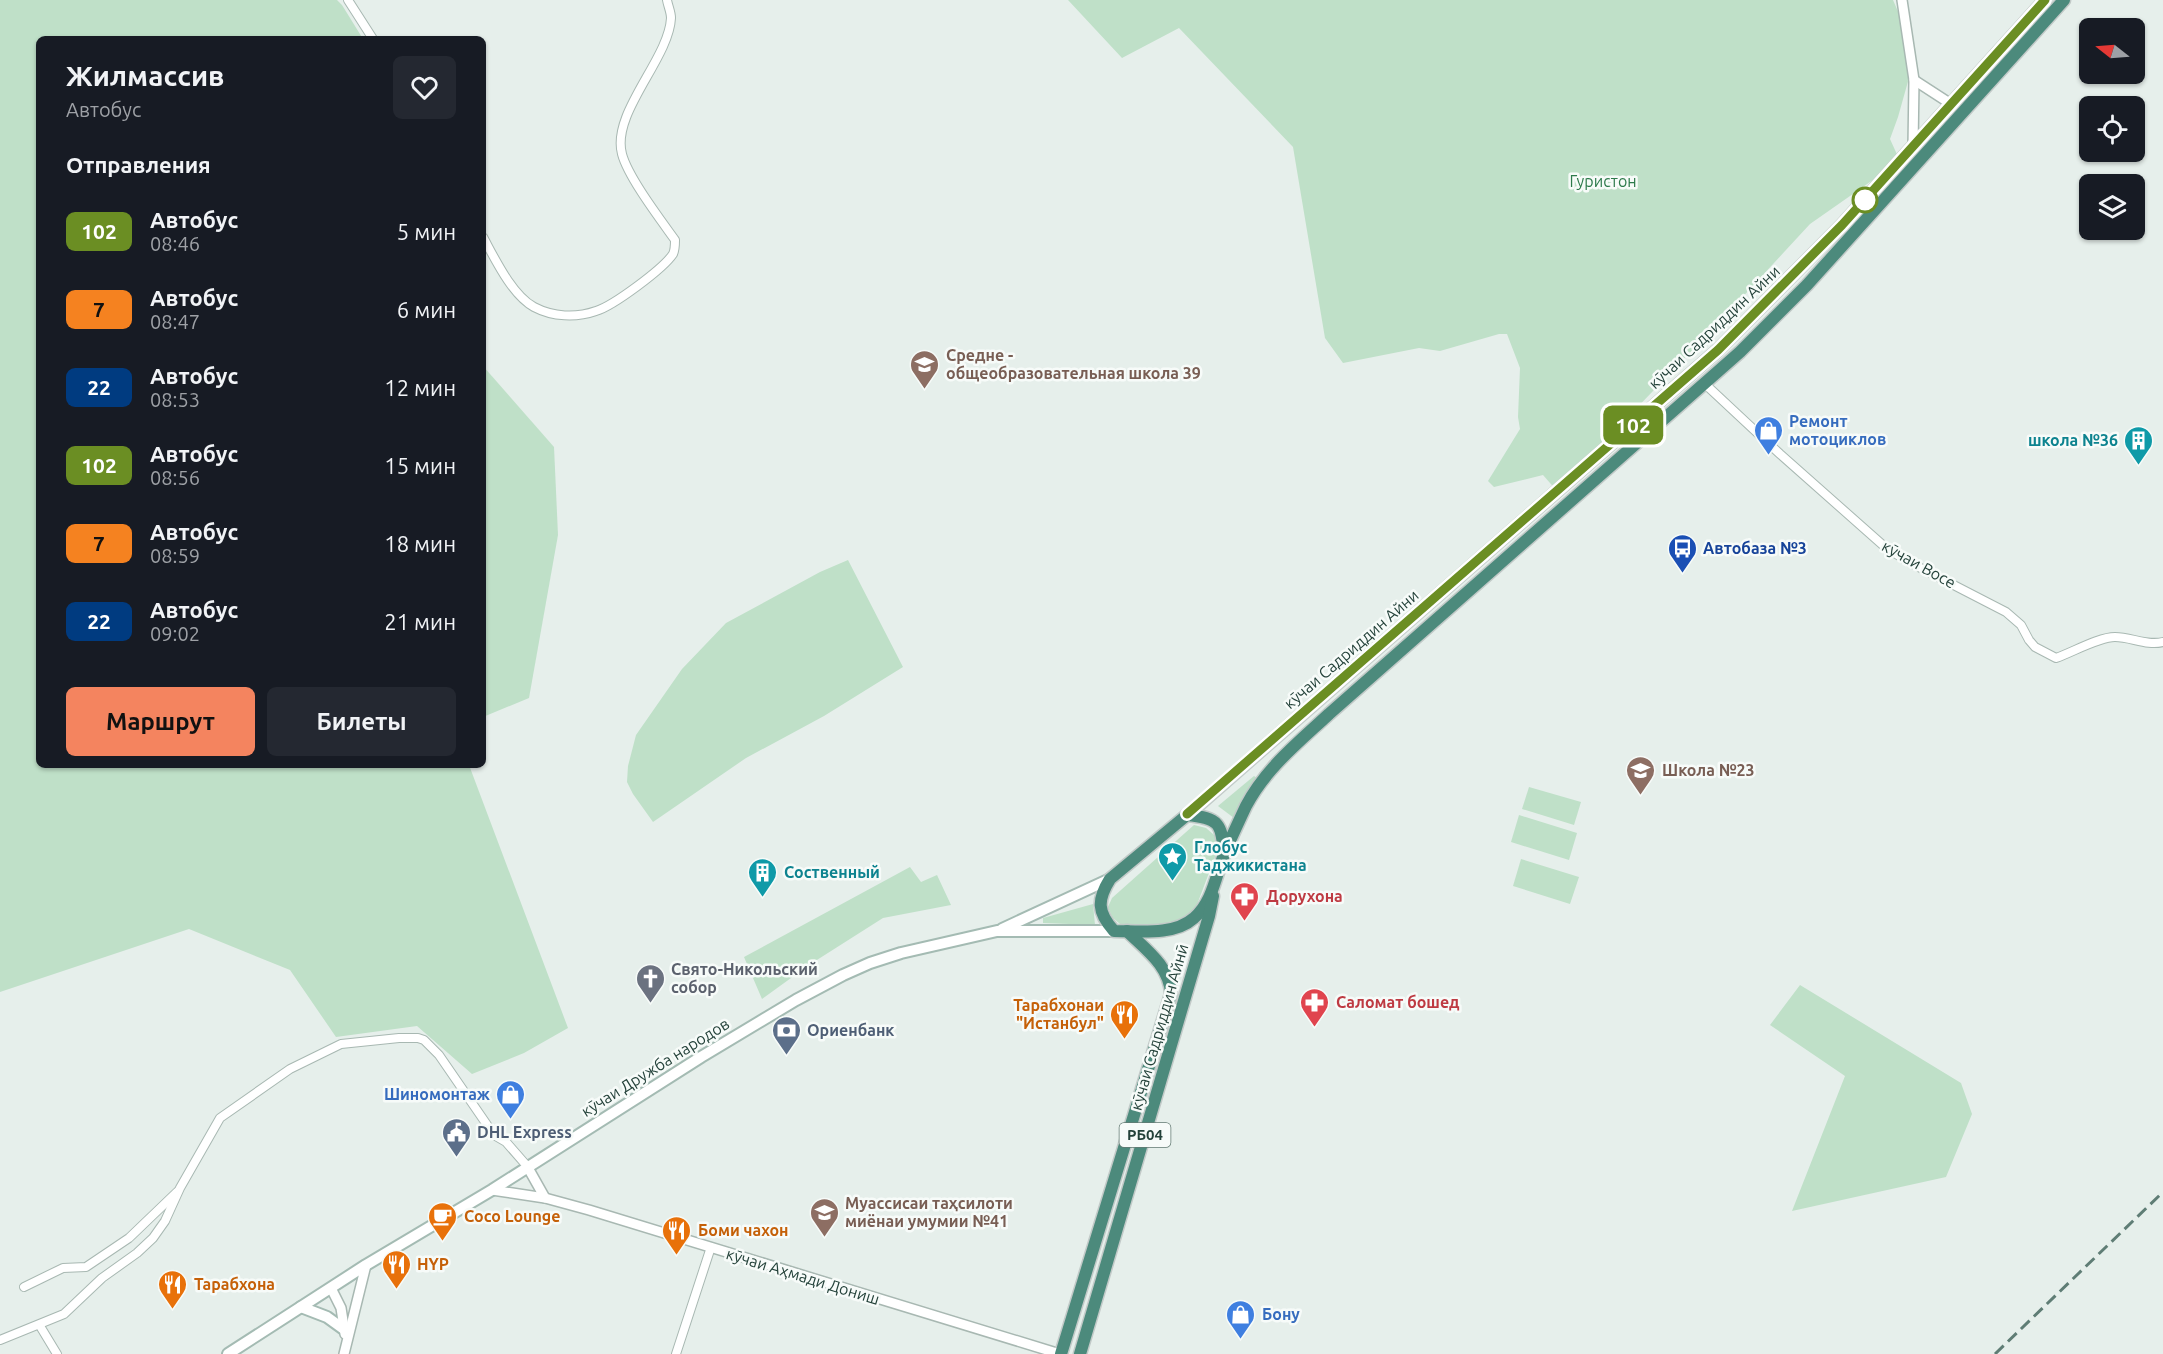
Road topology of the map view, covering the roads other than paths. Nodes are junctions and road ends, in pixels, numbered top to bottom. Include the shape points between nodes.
1 (348, 0) edge
2 (667, 0) edge
3 (1902, 0) edge
4 (2045, 0) edge
5 (2064, 0) edge
6 (371, 36) edge
7 (1914, 80) junction
8 (1951, 104) junction
9 (1913, 147) junction
10 (486, 242) edge
11 (1705, 384) junction
12 (2163, 642) edge
13 (1187, 814) junction
14 (1224, 855) junction
15 (1110, 879) junction
16 (1214, 886) junction
17 (997, 931) junction
18 (1114, 931) junction
19 (1127, 931) junction
20 (527, 1166) junction
21 (180, 1188) junction
22 (492, 1190) junction
23 (545, 1198) junction
24 (711, 1247) junction
25 (366, 1265) junction
26 (24, 1287) dead end
27 (331, 1288) junction
28 (301, 1307) junction
29 (40, 1326) junction
30 (345, 1330) junction
31 (0, 1340) edge
32 (344, 1353) edge
33 (57, 1354) edge
34 (228, 1354) edge
35 (676, 1354) edge
36 (1061, 1354) edge
37 (1080, 1354) edge

1 - 6 street
2 - 10 street via 671,15 669,32 635,98 621,139 621,152 675,240 674,252 656,272 609,306 561,316 531,306 520,296
3 - 7 street
4 - 8 highway, кӯчаи Садриддин Айни
5 - 11 highway, кӯчаи Садриддин Айни / РБ04 via 1807,285
7 - 8 street
7 - 9 street
8 - 9 highway, кӯчаи Садриддин Айни
9 - 13 highway, кӯчаи Садриддин Айни via 1718,350
11 - 12 street, кӯчаи Восе via 1885,547 2006,612 2035,647 2056,658 2105,638
11 - 14 highway, кӯчаи Садриддин Айни / РБ04 via 1273,767 1246,806
13 - 14 highway, РБ04 via 1218,823
13 - 15 highway
14 - 16 highway, РБ04
15 - 17 main road
15 - 18 highway via 1100,907
16 - 19 highway, РБ04 via 1200,912 1188,922 1165,929
16 - 37 highway, кӯчаи Садриддин Айнӣ / РБ04 via 1209,916
17 - 18 main road
17 - 20 main road, кӯчаи Дружба народов via 901,953 843,975
18 - 19 highway, РБ04
19 - 36 highway, кӯчаи Садриддин Айнӣ / РБ04 via 1164,969 1171,994
20 - 21 street via 506,1142 494,1135 430,1044 417,1038 341,1044 290,1069 220,1118
20 - 22 main road, кӯчаи Дружба народов
20 - 23 street
21 - 26 street via 129,1238 105,1255 86,1267 63,1268
21 - 29 street via 153,1238 64,1314
22 - 23 street, кӯчаи Аҳмади Дониш
22 - 25 main road, кӯчаи Дружба народов
23 - 24 street, кӯчаи Аҳмади Дониш
24 - 35 street
24 - 36 street, кӯчаи Аҳмади Дониш
25 - 27 main road, кӯчаи Дружба народов
25 - 32 street
27 - 28 main road, кӯчаи Дружба народов
27 - 30 street via 341,1308
28 - 30 main road via 327,1317
28 - 34 main road, кӯчаи Дружба народов
29 - 31 street
29 - 33 street
30 - 32 street

